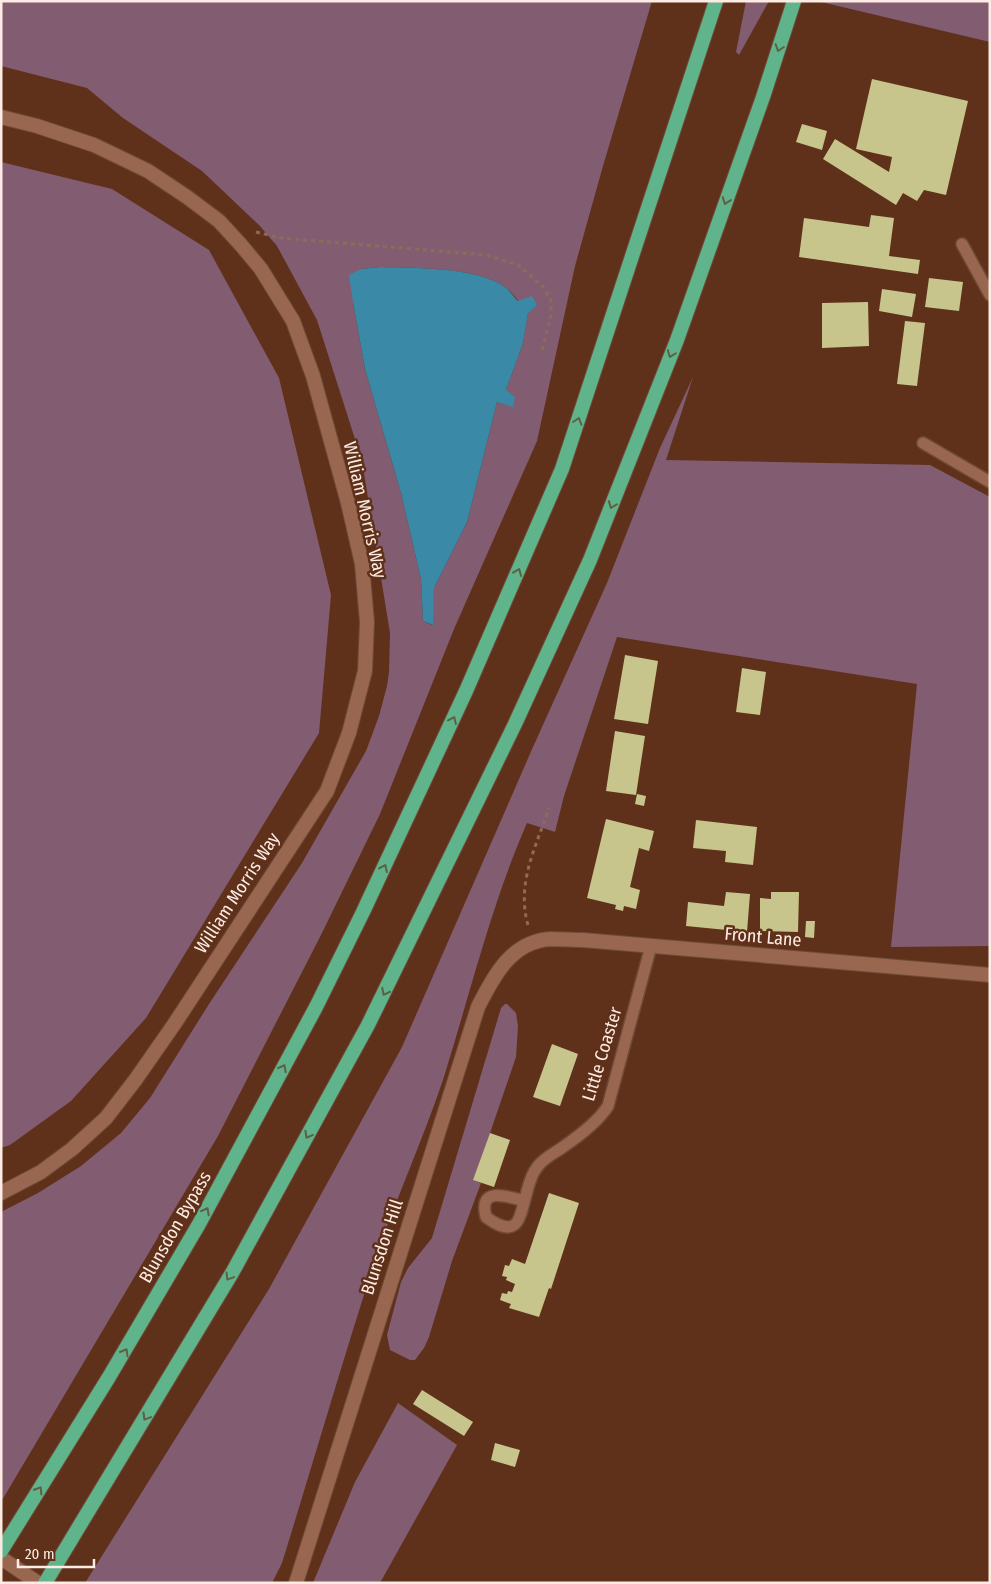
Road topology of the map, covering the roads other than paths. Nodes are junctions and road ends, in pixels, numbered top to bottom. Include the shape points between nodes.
1 (716, 1) edge
2 (794, 1) edge
3 (1, 117) edge
4 (962, 244) dead end
5 (990, 295) edge
6 (923, 443) dead end
7 (990, 482) edge
8 (534, 942) joint
9 (651, 946) junction
10 (990, 975) edge
11 (1, 1193) edge
12 (524, 1201) dead end
13 (1, 1551) edge
14 (1, 1558) edge
15 (38, 1583) edge
16 (45, 1583) edge
17 (296, 1583) edge

13 -> 1 highway, Blunsdon Bypass via 199,1224 316,1007 466,691 562,469
2 -> 16 highway via 676,340 590,560 511,733 364,1033 232,1273
3 - 11 street, William Morris Way via 94,145 148,171 219,221 261,269 293,321 313,376 362,564 367,622 364,671 349,733 327,790 175,1023 106,1118 41,1172
4 - 5 lane
6 - 7 lane
8 - 9 street, Front Lane via 559,939
8 - 17 street, Blunsdon Hill via 520,948 504,962 478,1007
9 - 10 street, Front Lane
9 - 12 lane, Little Coaster via 608,1106 585,1130 539,1164 530,1179
14 - 15 street

